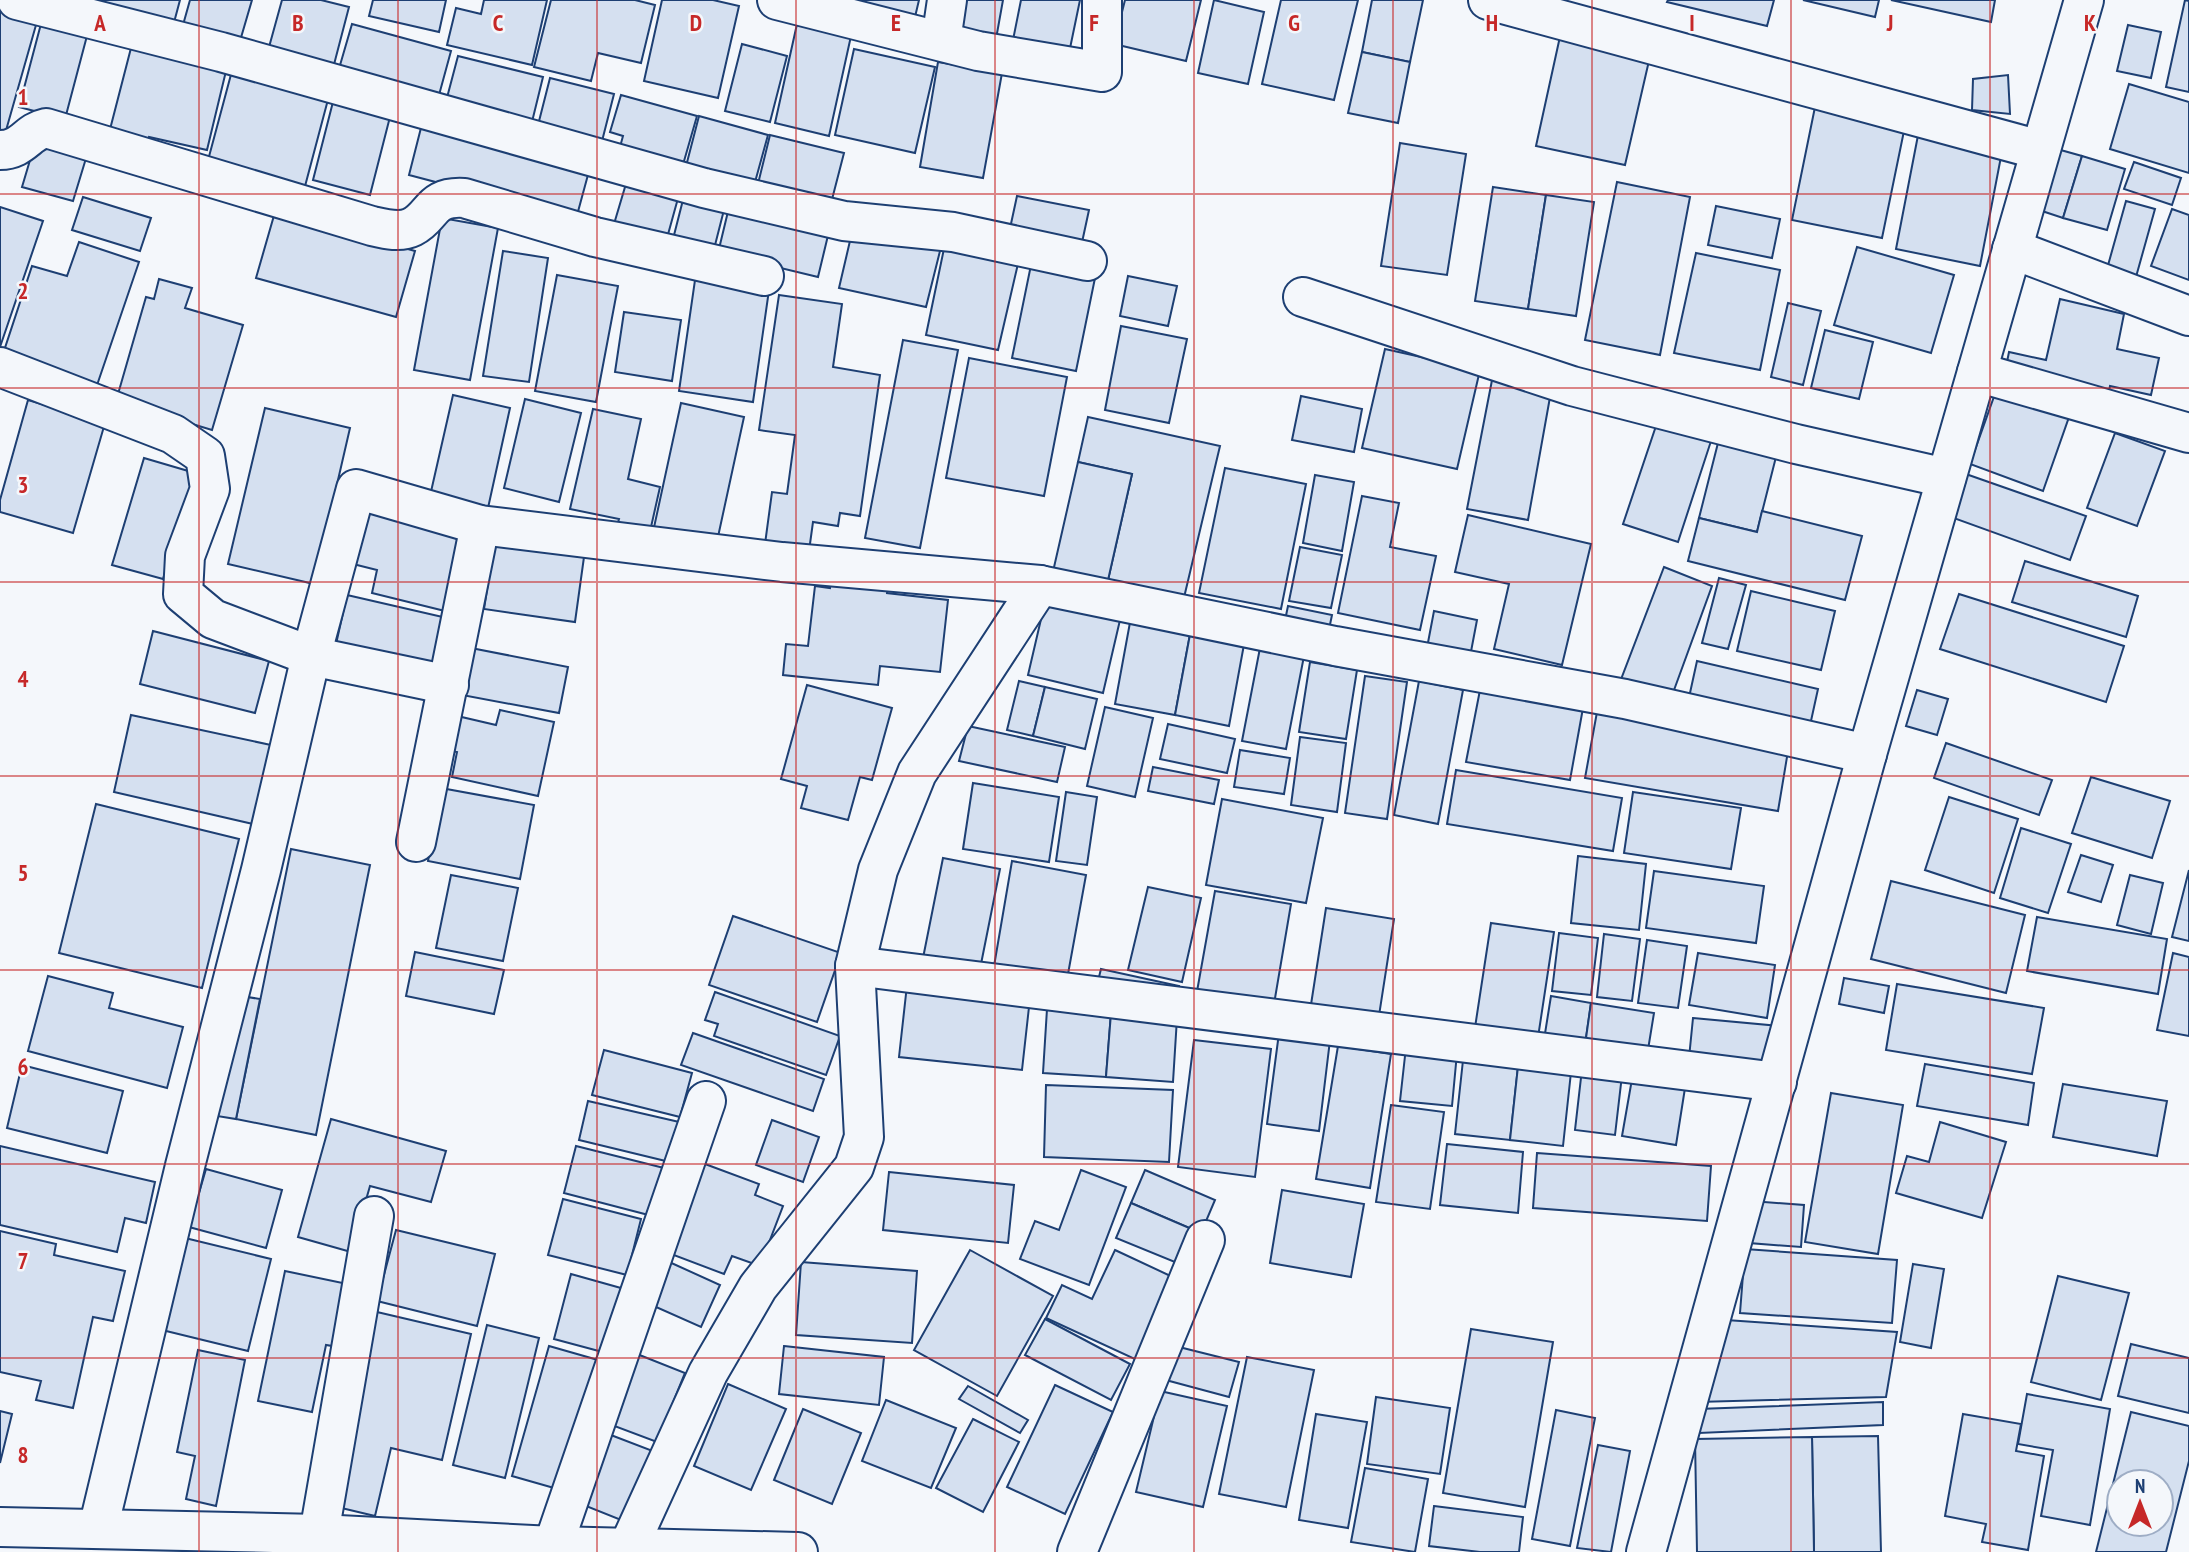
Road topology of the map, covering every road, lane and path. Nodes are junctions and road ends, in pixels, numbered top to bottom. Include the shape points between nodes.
1 (17, 0) edge
2 (777, 0) edge
3 (947, 0) edge
4 (1101, 0) edge
5 (1488, 0) edge
6 (2084, 0) edge
7 (940, 41) junction
8 (0, 150) edge
9 (2040, 150) junction
10 (2012, 249) junction
11 (1087, 261) dead end
12 (764, 276) dead end
13 (1303, 297) dead end
14 (2189, 316) edge
15 (0, 367) edge
16 (1977, 372) junction
17 (2189, 433) edge
18 (1946, 478) junction
19 (480, 525) junction
20 (1040, 585) junction
21 (311, 656) junction
22 (449, 685) junction
23 (1867, 754) junction
24 (416, 842) dead end
25 (855, 966) junction
26 (1777, 1082) junction
27 (706, 1101) dead end
28 (374, 1216) dead end
29 (1205, 1240) dead end
30 (0, 1527) edge
31 (98, 1529) junction
32 (0, 1539) edge
33 (309, 1540) edge
34 (553, 1546) junction
35 (628, 1548) junction
36 (781, 1551) edge
37 (1077, 1552) edge
38 (1646, 1552) edge

1 - 11 street via 221,52 704,188 844,221 953,232
2 - 7 street
3 - 7 street
4 - 7 street via 1101,72
5 - 9 street
6 - 9 street
8 - 12 street via 10,150 36,130 46,128 372,226 414,226 432,206 451,197 464,198 595,237
9 - 10 street
10 - 14 street
10 - 16 street
13 - 18 street via 1572,386
15 - 21 street via 173,434 205,456 210,489 185,556 183,594 213,619
16 - 17 street
16 - 18 street
18 - 23 street
19 - 20 street via 782,562
19 - 21 street via 356,489
19 - 22 street
20 - 23 street via 1625,699
20 - 25 street via 917,773 878,870
21 - 22 street
21 - 31 street
22 - 24 street
23 - 26 street
25 - 26 street
25 - 35 street via 864,1137 854,1167 758,1287 708,1373
26 - 38 street
27 - 34 street
28 - 33 street
29 - 37 street
30 - 31 street
30 - 32 street
31 - 33 street
33 - 34 street
34 - 35 street
35 - 36 street

